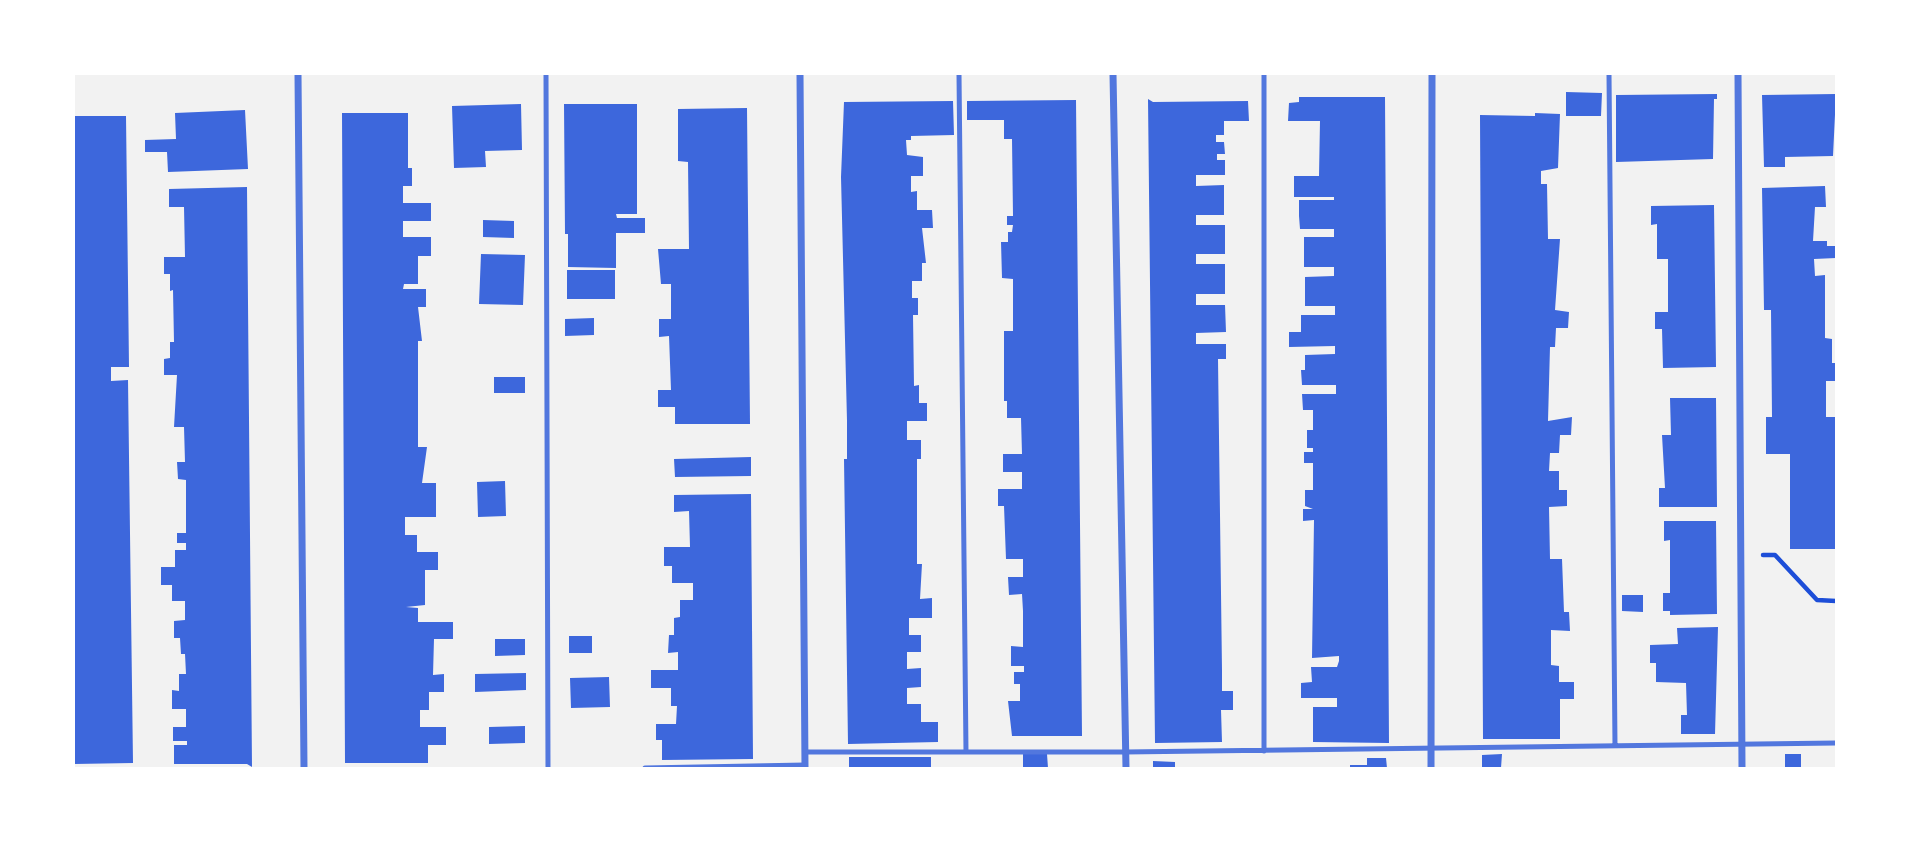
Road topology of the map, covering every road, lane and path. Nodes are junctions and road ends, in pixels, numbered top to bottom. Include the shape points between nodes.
1 (298, 74) edge
2 (546, 74) edge
3 (800, 74) edge
4 (959, 74) edge
5 (1113, 74) edge
6 (1264, 74) edge
7 (1432, 74) edge
8 (1609, 74) edge
9 (1738, 74) edge
10 (1763, 555) dead end
11 (1836, 601) edge
12 (1836, 743) edge
13 (1742, 744) junction
14 (1615, 746) junction
15 (1432, 748) junction
16 (1264, 751) junction
17 (805, 752) junction
18 (966, 752) junction
19 (1125, 752) junction
20 (805, 767) edge
21 (304, 768) edge
22 (548, 768) edge
23 (645, 768) edge
24 (1126, 768) edge
25 (1431, 768) edge
26 (1742, 768) edge

1 - 21 street
2 - 22 lane
3 - 17 street
4 - 18 lane
5 - 19 street
6 - 16 lane
7 - 15 street
8 - 14 lane
9 - 13 street
10 - 11 path via 1775,555 1817,600
12 - 13 lane
13 - 14 lane
13 - 26 street
14 - 15 lane
15 - 16 lane
15 - 25 street
16 - 19 lane
17 - 18 lane
17 - 20 street
18 - 19 lane
19 - 24 street
20 - 23 lane

